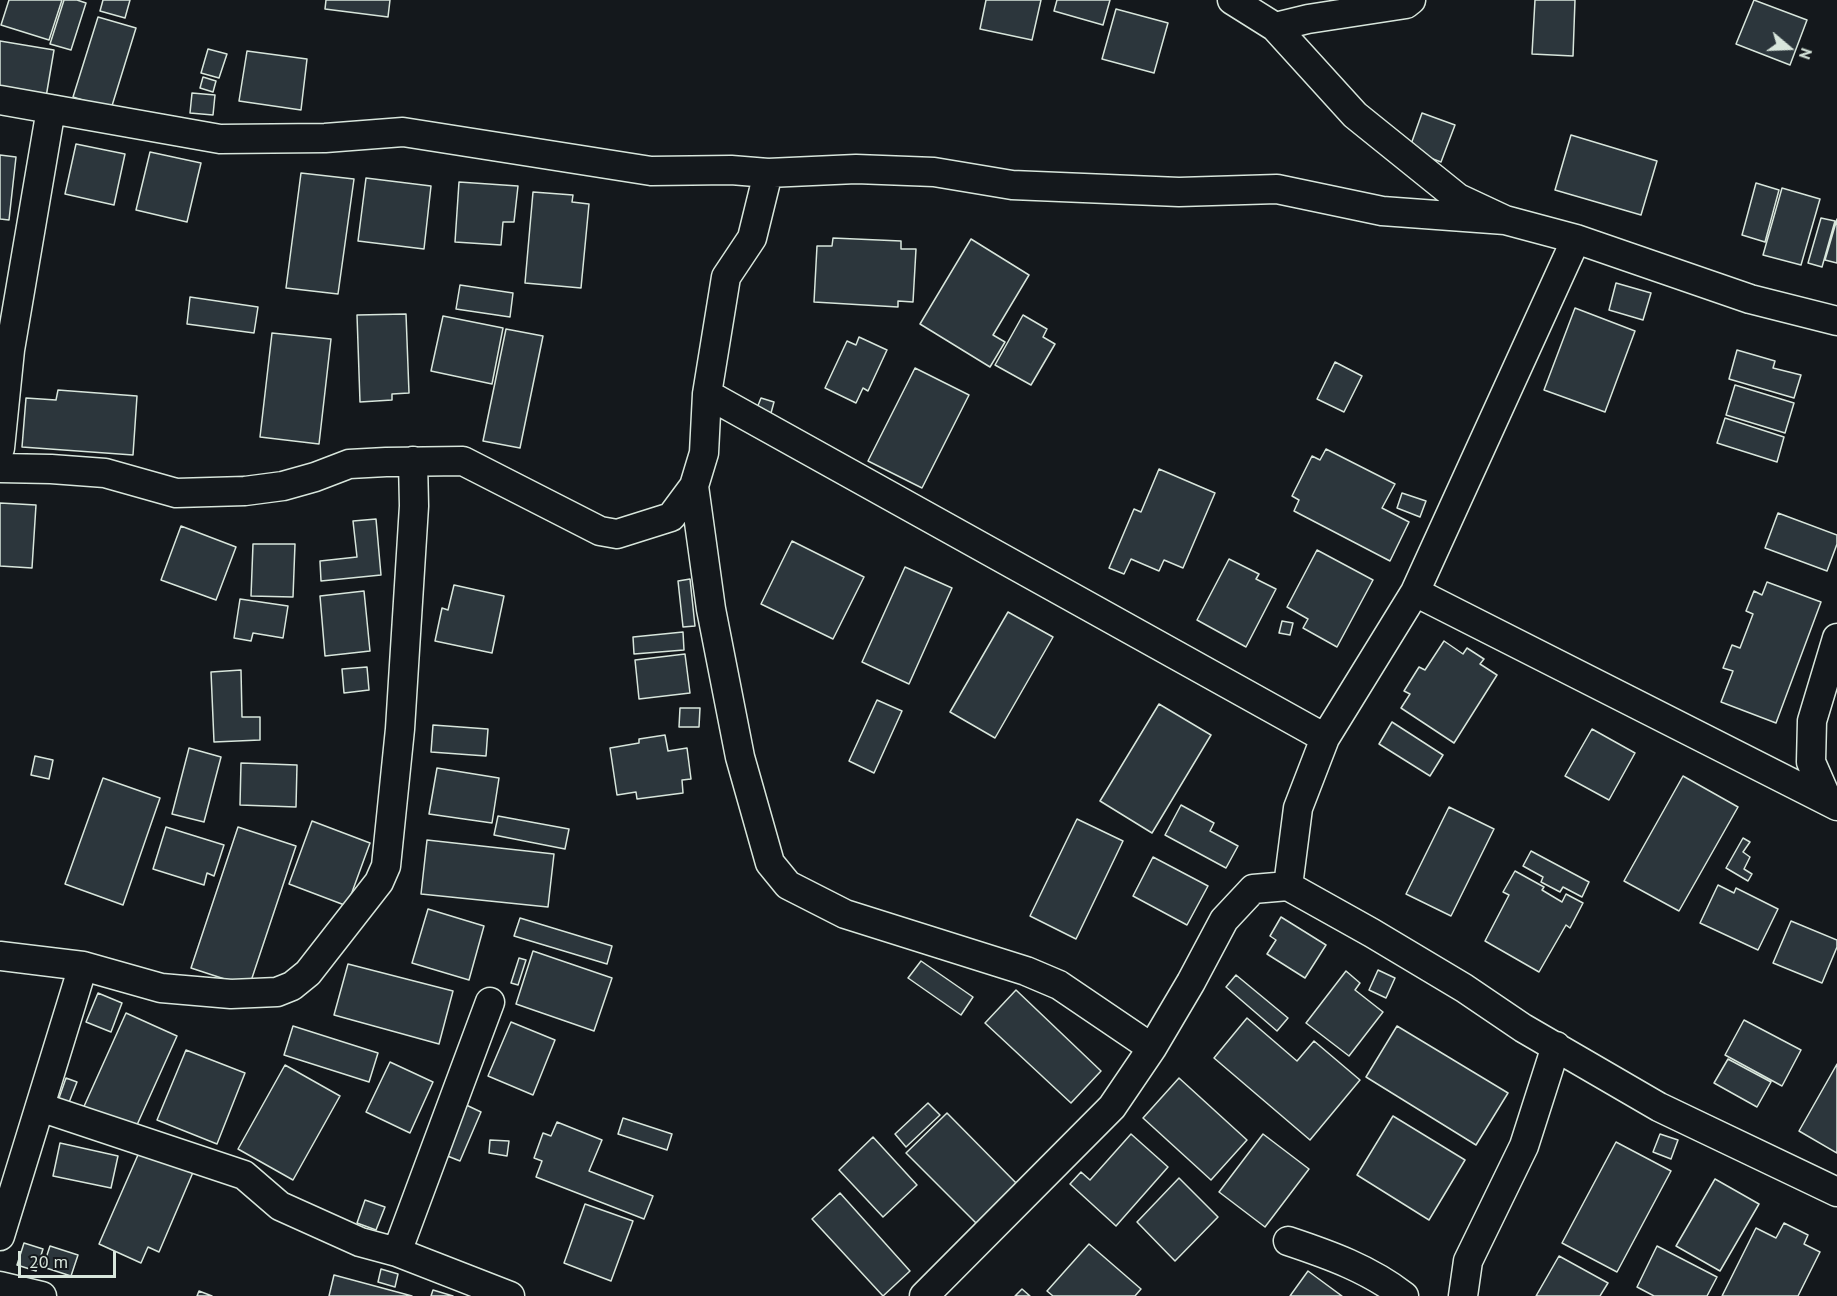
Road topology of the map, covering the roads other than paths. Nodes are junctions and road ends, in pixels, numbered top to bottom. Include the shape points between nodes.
1 (1232, 0) edge
2 (1411, 0) edge
3 (1275, 27) junction
4 (0, 100) edge
5 (51, 109) junction
6 (768, 173) junction
7 (1505, 220) junction
8 (1576, 239) junction
9 (1837, 321) edge
10 (707, 394) junction
11 (0, 448) edge
12 (413, 461) junction
13 (0, 468) edge
14 (694, 486) junction
15 (1415, 592) junction
16 (1837, 638) edge
17 (1325, 738) junction
18 (1832, 803) edge
19 (1288, 886) junction
20 (0, 956) edge
21 (83, 966) junction
22 (490, 1002) dead end
23 (1556, 1046) junction
24 (1152, 1048) junction
25 (40, 1107) junction
26 (1837, 1192) edge
27 (0, 1236) edge
28 (1288, 1241) dead end
29 (397, 1252) junction
30 (0, 1286) edge
31 (42, 1296) edge
32 (510, 1296) edge
33 (924, 1296) edge
34 (1404, 1296) edge
35 (1463, 1296) edge

1 - 3 street
2 - 3 street
3 - 7 street via 1355,115 1458,198
4 - 5 street
5 - 6 street via 220,139 325,138 403,132 651,171
5 - 11 street via 10,350
6 - 7 street via 867,169 934,172 1012,185 1179,192 1277,189 1382,211
6 - 10 street via 752,238 726,277
7 - 8 street
8 - 9 street via 1750,299
8 - 15 street
10 - 14 street via 704,453
10 - 17 street
12 - 13 street via 349,464 283,486 176,493 105,473
12 - 14 street via 463,461 600,531 617,534 671,517
12 - 21 street via 414,506 400,729 386,866 379,882 308,973 277,992 231,994 161,988
14 - 24 street via 711,609 740,757 770,863 782,878 788,885 845,914 1059,985
15 - 17 street
15 - 18 street
16 - 18 street via 1812,721 1812,762
17 - 19 street via 1298,808
19 - 23 street
19 - 24 street via 1253,889 1224,920
20 - 21 street
21 - 25 street
22 - 29 street
23 - 26 street via 1659,1107
23 - 35 street via 1524,1146 1468,1261
24 - 33 street via 1112,1107
25 - 27 street
25 - 29 street via 244,1174 280,1206 360,1242
28 - 34 street via 1344,1260
29 - 32 street
30 - 31 street

